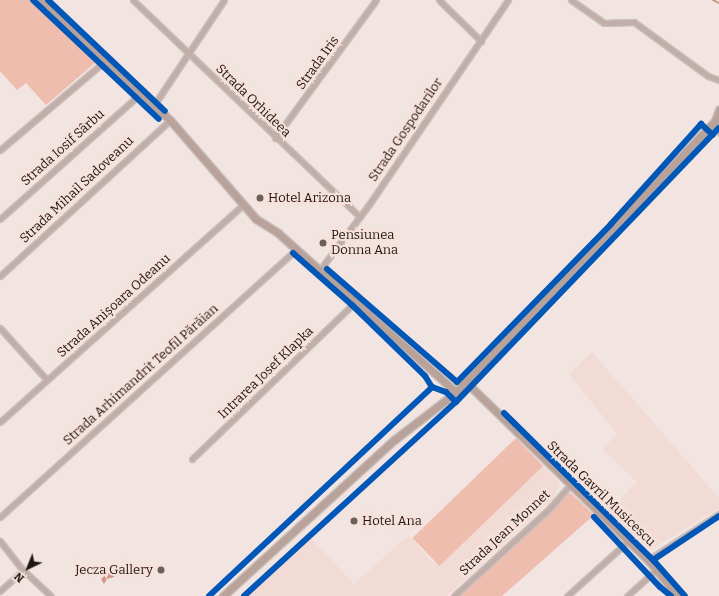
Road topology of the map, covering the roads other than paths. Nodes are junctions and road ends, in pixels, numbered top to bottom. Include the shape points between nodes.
1 (42, 0) edge
2 (133, 0) edge
3 (224, 0) edge
4 (376, 0) edge
5 (439, 0) edge
6 (508, 0) edge
7 (571, 0) edge
8 (481, 41) junction
9 (188, 54) junction
10 (106, 60) junction
11 (719, 80) edge
12 (141, 93) junction
13 (154, 105) junction
14 (719, 110) edge
15 (170, 120) junction
16 (715, 121) edge
17 (719, 132) edge
18 (275, 138) junction
19 (0, 150) edge
20 (242, 206) junction
21 (360, 217) junction
22 (0, 219) edge
23 (296, 250) junction
24 (319, 271) junction
25 (0, 276) edge
26 (355, 302) junction
27 (0, 328) edge
28 (47, 380) junction
29 (466, 382) junction
30 (456, 392) junction
31 (0, 422) edge
32 (192, 459) dead end
33 (570, 484) junction
34 (719, 514) edge
35 (0, 517) edge
36 (0, 541) edge
37 (628, 542) junction
38 (648, 560) junction
39 (23, 570) junction
40 (656, 570) junction
41 (0, 591) edge
42 (51, 596) edge
43 (223, 596) edge
44 (454, 596) edge
45 (567, 596) edge
46 (627, 596) edge
47 (678, 596) edge

1 - 10 street
2 - 9 street, Strada Orhideea
3 - 9 street
4 - 18 street, Strada Iris
5 - 8 street
6 - 8 street, Strada Gospodarilor
7 - 11 street via 604,23 625,20 634,22 708,76
8 - 21 street, Strada Gospodarilor
9 - 13 street
9 - 18 street, Strada Orhideea
10 - 12 street
10 - 19 street
12 - 13 street
12 - 22 street, Strada Iosif Sârbu
13 - 15 street
14 - 16 street
15 - 20 street via 236,194
15 - 25 street, Strada Mihail Sadoveanu
16 - 17 street
16 - 29 street
18 - 21 street, Strada Orhideea
20 - 23 street
20 - 28 street, Strada Anișoara Odeanu
21 - 24 street, Strada Gospodarilor
23 - 24 street
23 - 35 street, Strada Arhimandrit Teofil Părăian
24 - 26 street
26 - 30 street
26 - 32 street, Intrarea Josef Klapka
27 - 28 street
28 - 31 street, Strada Anișoara Odeanu
29 - 30 street
29 - 33 street, Strada Gavril Musicescu
30 - 43 street via 394,440
33 - 37 street, Strada Gavril Musicescu
33 - 44 street, Strada Jean Monnet via 550,508
34 - 38 street
36 - 39 street
37 - 38 street, Strada Gavril Musicescu
37 - 45 street
38 - 40 street, Strada Gavril Musicescu
39 - 41 street
39 - 42 street
40 - 46 street
40 - 47 street, Strada Gavril Musicescu

